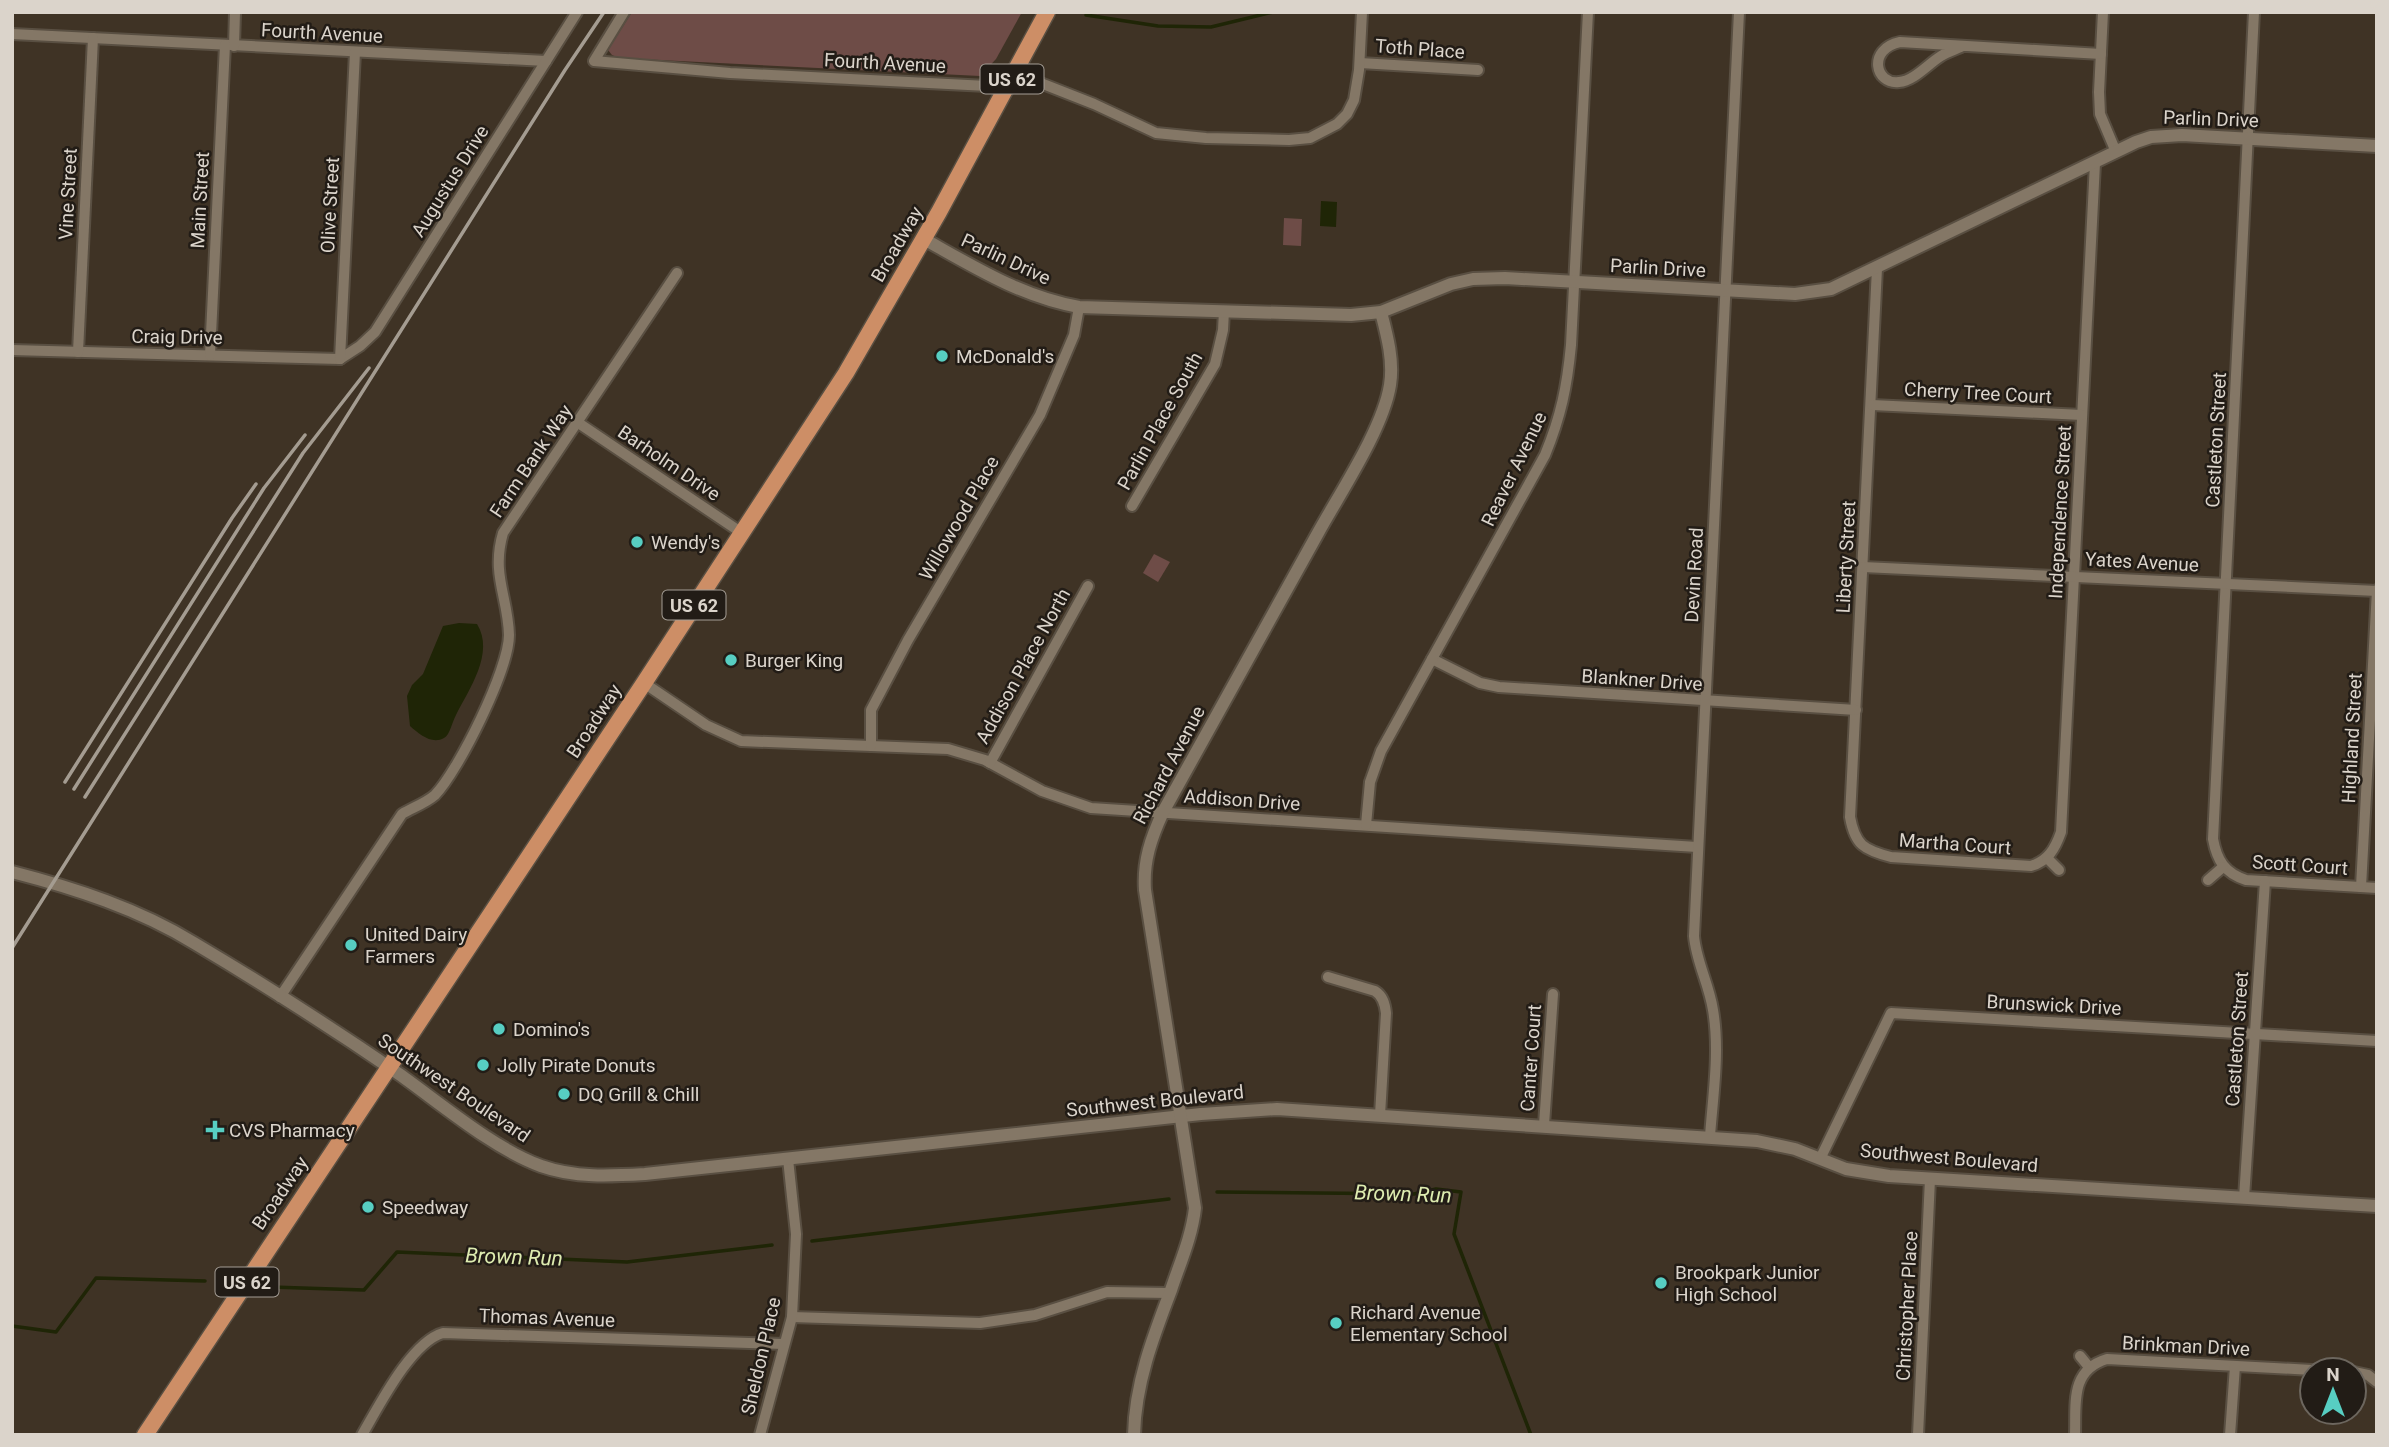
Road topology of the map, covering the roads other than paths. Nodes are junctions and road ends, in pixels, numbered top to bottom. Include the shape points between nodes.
1 (235, 12) edge
2 (577, 12) edge
3 (624, 12) edge
4 (1048, 12) edge
5 (1362, 12) edge
6 (1588, 12) edge
7 (1739, 12) edge
8 (2103, 12) edge
9 (2254, 12) edge
10 (12, 34) edge
11 (93, 38) junction
12 (230, 46) junction
13 (1961, 47) junction
14 (355, 52) junction
15 (2101, 54) junction
16 (546, 61) junction
17 (1360, 63) junction
18 (1478, 70) dead end
19 (1011, 80) junction
20 (2249, 139) junction
21 (2377, 146) edge
22 (2116, 152) junction
23 (2095, 163) junction
24 (923, 239) junction
25 (1877, 268) junction
26 (677, 273) dead end
27 (1574, 283) junction
28 (1725, 290) junction
29 (1079, 307) junction
30 (1224, 311) junction
31 (1381, 312) junction
32 (12, 350) edge
33 (78, 352) junction
34 (210, 355) junction
35 (340, 359) junction
36 (1871, 405) junction
37 (2082, 415) junction
38 (577, 422) junction
39 (1132, 506) dead end
40 (742, 533) junction
41 (1863, 566) junction
42 (2074, 576) junction
43 (2226, 583) junction
44 (1088, 586) dead end
45 (2377, 591) edge
46 (1432, 659) junction
47 (644, 683) junction
48 (1705, 702) junction
49 (1856, 710) junction
50 (2373, 736) edge
51 (871, 746) junction
52 (990, 763) junction
53 (1163, 812) junction
54 (1366, 825) junction
55 (1861, 846) joint
56 (1697, 847) junction
57 (2047, 858) junction
58 (2223, 867) junction
59 (2059, 870) dead end
60 (12, 872) edge
61 (2208, 880) dead end
62 (2265, 881) junction
63 (2361, 887) junction
64 (2377, 888) edge
65 (1328, 977) dead end
66 (1553, 994) dead end
67 (281, 998) junction
68 (2255, 1034) junction
69 (2377, 1041) edge
70 (388, 1067) junction
71 (1380, 1115) junction
72 (1181, 1116) junction
73 (1544, 1125) junction
74 (1710, 1136) junction
75 (788, 1158) junction
76 (1819, 1158) junction
77 (1930, 1179) junction
78 (2244, 1198) junction
79 (2377, 1206) edge
80 (1169, 1293) junction
81 (792, 1317) junction
82 (783, 1344) junction
83 (2080, 1356) dead end
84 (2235, 1366) junction
85 (2089, 1367) junction
86 (2298, 1369) edge
87 (145, 1435) edge
88 (362, 1435) edge
89 (760, 1435) edge
90 (1134, 1435) edge
91 (1918, 1435) edge
92 (2075, 1435) edge
93 (2230, 1435) edge

1 - 12 street, Main Street
2 - 16 street, Augustus Drive
3 - 19 street, Fourth Avenue via 594,61 730,72
4 - 19 main road, Broadway / US 62
5 - 17 street, Fourth Avenue
6 - 27 street, Reaver Avenue
7 - 28 street, Devin Road
8 - 15 street
9 - 20 street, Castleton Street
10 - 11 street, Fourth Avenue
11 - 12 street, Fourth Avenue
11 - 33 street, Vine Street
12 - 14 street, Fourth Avenue
12 - 34 street, Main Street
13 - 13 street via 1900,42 1883,49 1879,67 1890,82 1902,82
13 - 15 street
14 - 16 street, Fourth Avenue
14 - 35 street, Olive Street
15 - 22 street via 2100,114
16 - 35 street, Augustus Drive via 375,332
17 - 18 street, Toth Place
17 - 19 street, Fourth Avenue via 1347,114 1310,138 1289,140 1156,133 1094,104
19 - 24 main road, Broadway / US 62
20 - 21 street, Parlin Drive
20 - 22 street, Parlin Drive via 2165,135
20 - 43 street, Castleton Street
22 - 23 street, Parlin Drive
23 - 25 street, Parlin Drive
23 - 37 street, Independence Street
24 - 29 street, Parlin Drive via 1010,286
24 - 40 main road, Broadway / US 62 via 846,373
25 - 28 street, Parlin Drive via 1812,293
25 - 36 street, Liberty Street
26 - 38 street, Farm Bank Way
27 - 28 street, Parlin Drive
27 - 31 street, Parlin Drive via 1473,279 1429,290
27 - 46 street, Reaver Avenue via 1568,383 1559,419 1545,455
28 - 48 street, Devin Road
29 - 30 street, Parlin Drive
29 - 51 street, Willowood Place via 1074,335 1040,415 871,710
30 - 31 street, Parlin Drive
30 - 39 street, Parlin Place South via 1215,364
31 - 53 street, Richard Avenue via 1391,372 1381,414
32 - 33 street, Craig Drive
33 - 34 street, Craig Drive
34 - 35 street, Craig Drive
36 - 37 street, Cherry Tree Court
36 - 41 street, Liberty Street
37 - 42 street, Independence Street
38 - 40 street, Barholm Drive
38 - 67 street, Farm Bank Way via 503,533 497,559 508,647 472,736 433,797 402,814
40 - 47 main road, Broadway / US 62
41 - 42 street, Yates Avenue
41 - 49 street, Liberty Street
42 - 43 street, Yates Avenue
42 - 57 street, Independence Street via 2061,832
43 - 45 street, Yates Avenue
43 - 58 street, Castleton Street via 2213,839
44 - 52 street, Addison Place North
45 - 50 street, Highland Street
46 - 48 street, Blankner Drive via 1480,683 1499,687
46 - 54 street, Reaver Avenue via 1374,768
47 - 51 street, Addison Drive via 706,725 741,741
47 - 70 main road, Broadway / US 62
48 - 49 street, Blankner Drive
48 - 56 street, Devin Road
49 - 55 street, Liberty Street via 1850,817
50 - 63 street, Highland Street
51 - 52 street, Addison Drive via 948,749
52 - 53 street, Addison Drive via 1038,789 1091,808
53 - 54 street, Addison Drive
53 - 72 street, Richard Avenue via 1149,847 1144,877
54 - 56 street, Addison Drive
55 - 57 street, Martha Court via 1891,857 2013,866 2031,866
56 - 74 street, Devin Road via 1695,948 1716,1029
57 - 59 street
58 - 61 street
58 - 62 street, Scott Court via 2246,880
60 - 67 street, Southwest Boulevard via 144,917 192,941
62 - 63 street, Scott Court
62 - 68 street, Castleton Street
63 - 64 street, Scott Court
65 - 71 street via 1375,991 1385,1004
66 - 73 street, Canter Court
67 - 70 street, Southwest Boulevard
68 - 69 street, Brunswick Drive
68 - 76 street, Brunswick Drive via 1891,1013
68 - 78 street, Castleton Street
70 - 75 street, Southwest Boulevard via 502,1146 550,1169 607,1177
70 - 87 main road, Broadway / US 62
71 - 72 street, Southwest Boulevard via 1277,1110
71 - 73 street, Southwest Boulevard
72 - 75 street, Southwest Boulevard
72 - 80 street, Richard Avenue via 1195,1208
73 - 74 street, Southwest Boulevard
74 - 76 street, Southwest Boulevard via 1776,1143
75 - 81 street, Sheldon Place via 796,1234
76 - 77 street, Southwest Boulevard via 1866,1174
77 - 78 street, Southwest Boulevard
77 - 91 street, Christopher Place
78 - 79 street, Southwest Boulevard
80 - 81 street via 1107,1292 1035,1315 980,1323
80 - 90 street, Richard Avenue via 1142,1373
81 - 82 street, Sheldon Place
82 - 88 street, Thomas Avenue via 443,1333 418,1348
82 - 89 street, Sheldon Place
83 - 85 street
84 - 85 street, Brinkman Drive via 2107,1359
84 - 86 street, Brinkman Drive
84 - 93 street
85 - 92 street via 2077,1387

